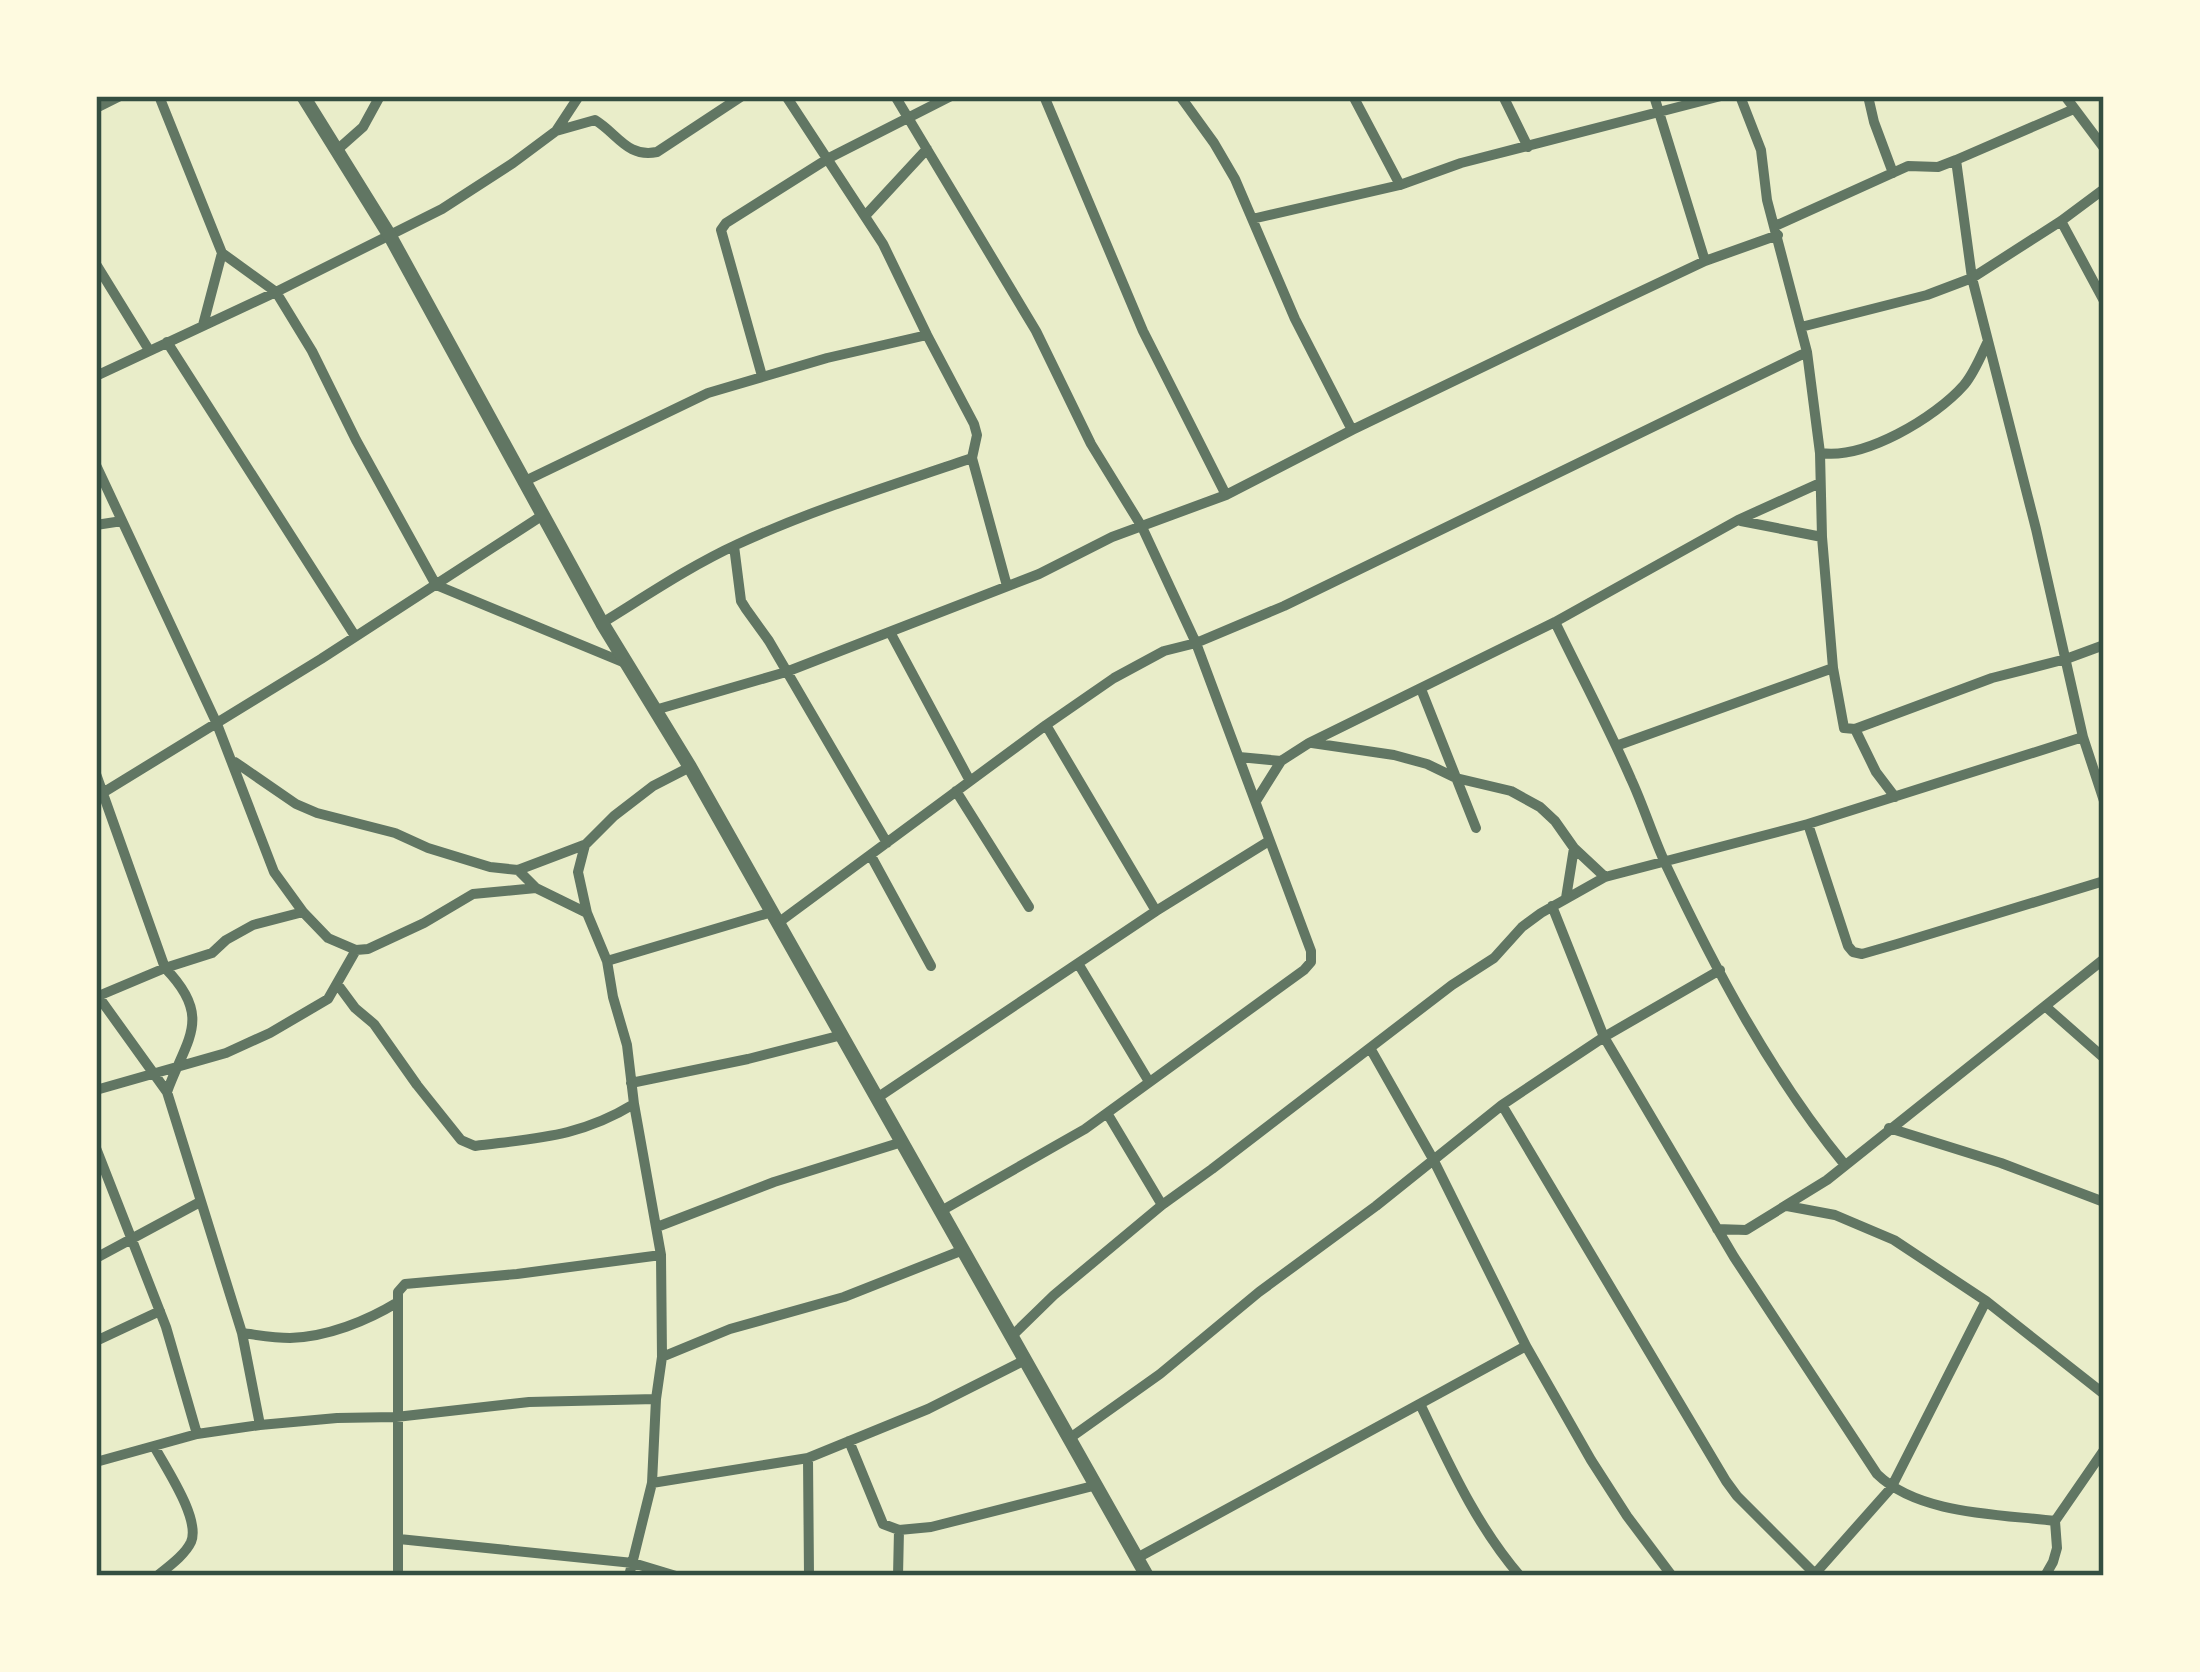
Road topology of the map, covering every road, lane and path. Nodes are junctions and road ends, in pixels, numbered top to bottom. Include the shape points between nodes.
1 (120, 96) edge
2 (159, 96) edge
3 (303, 96) edge
4 (380, 96) edge
5 (579, 96) edge
6 (742, 96) edge
7 (786, 96) edge
8 (895, 96) edge
9 (951, 96) edge
10 (1044, 96) edge
11 (1180, 96) edge
12 (1353, 96) edge
13 (1503, 96) edge
14 (1654, 96) edge
15 (1721, 96) edge
16 (1740, 96) edge
17 (1868, 96) edge
18 (2065, 96) edge
19 (96, 108) edge
20 (2074, 109) junction
21 (1659, 112) junction
22 (908, 116) junction
23 (556, 131) junction
24 (1528, 147) junction
25 (2104, 148) edge
26 (927, 149) junction
27 (337, 150) junction
28 (829, 158) junction
29 (1956, 160) junction
30 (1893, 173) junction
31 (1400, 185) junction
32 (2104, 189) edge
33 (865, 216) junction
34 (1252, 219) junction
35 (2061, 221) junction
36 (1777, 230) junction
37 (390, 236) junction
38 (222, 253) junction
39 (1705, 262) junction
40 (96, 264) edge
41 (1972, 278) junction
42 (276, 292) junction
43 (2102, 292) edge
44 (203, 325) junction
45 (1801, 327) junction
46 (927, 335) junction
47 (1988, 341) junction
48 (166, 342) junction
49 (149, 350) junction
50 (1807, 352) junction
51 (96, 376) edge
52 (762, 376) junction
53 (1352, 430) junction
54 (1820, 453) junction
55 (972, 458) junction
56 (96, 465) edge
57 (524, 482) junction
58 (1820, 483) junction
59 (1226, 495) junction
60 (543, 515) junction
61 (1738, 520) junction
62 (122, 521) junction
63 (96, 525) edge
64 (1142, 526) junction
65 (1822, 537) junction
66 (734, 546) junction
67 (436, 585) junction
68 (1007, 586) junction
69 (1555, 622) junction
70 (602, 623) junction
71 (890, 632) junction
72 (355, 636) junction
73 (1196, 643) junction
74 (2104, 645) edge
75 (2066, 659) junction
76 (625, 663) junction
77 (1833, 668) junction
78 (786, 673) junction
79 (1421, 689) junction
80 (655, 710) junction
81 (217, 724) junction
82 (1046, 725) junction
83 (1855, 729) junction
84 (2083, 737) junction
85 (1309, 743) junction
86 (1616, 746) junction
87 (1239, 757) junction
88 (232, 760) junction
89 (1281, 761) junction
90 (690, 767) junction
91 (96, 774) edge
92 (1456, 778) junction
93 (970, 781) junction
94 (956, 791) junction
95 (99, 795) edge
96 (1895, 797) junction
97 (2104, 800) edge
98 (1256, 801) junction
99 (1808, 824) junction
100 (1476, 828) dead end
101 (1269, 841) junction
102 (887, 842) junction
103 (585, 845) junction
104 (1574, 848) junction
105 (871, 856) junction
106 (1665, 863) junction
107 (518, 870) junction
108 (1605, 878) junction
109 (2104, 881) edge
110 (536, 888) junction
111 (1566, 898) junction
112 (1552, 906) junction
113 (1029, 908) dead end
114 (1156, 911) junction
115 (303, 912) junction
116 (587, 914) junction
117 (775, 918) junction
118 (356, 950) junction
119 (2104, 958) edge
120 (607, 961) junction
121 (1079, 965) junction
122 (931, 966) dead end
123 (165, 968) junction
124 (1720, 970) junction
125 (338, 985) junction
126 (97, 996) edge
127 (328, 999) junction
128 (2045, 1006) junction
129 (355, 1008) junction
130 (842, 1035) junction
131 (1604, 1036) junction
132 (1370, 1048) junction
133 (2104, 1058) edge
134 (176, 1067) junction
135 (155, 1074) junction
136 (1148, 1080) junction
137 (631, 1083) junction
138 (96, 1090) edge
139 (167, 1092) junction
140 (877, 1098) junction
141 (634, 1104) junction
142 (1502, 1105) junction
143 (1107, 1113) junction
144 (1889, 1128) junction
145 (902, 1142) junction
146 (96, 1148) edge
147 (1433, 1160) junction
148 (1845, 1165) junction
149 (200, 1202) junction
150 (2104, 1202) edge
151 (1162, 1204) junction
152 (1787, 1206) junction
153 (941, 1211) junction
154 (657, 1227) junction
155 (1718, 1229) junction
156 (1746, 1230) junction
157 (131, 1240) junction
158 (963, 1250) junction
159 (661, 1255) junction
160 (1734, 1256) junction
161 (96, 1258) edge
162 (1986, 1301) junction
163 (398, 1302) junction
164 (160, 1311) junction
165 (242, 1334) junction
166 (1012, 1336) junction
167 (96, 1341) edge
168 (1526, 1346) junction
169 (662, 1358) junction
170 (1025, 1360) junction
171 (2104, 1394) edge
172 (656, 1399) junction
173 (1420, 1404) junction
174 (396, 1417) junction
175 (260, 1425) junction
176 (197, 1434) junction
177 (1070, 1438) junction
178 (849, 1441) junction
179 (154, 1446) junction
180 (2104, 1450) edge
181 (808, 1457) junction
182 (96, 1462) edge
183 (652, 1483) junction
184 (1097, 1485) junction
185 (1891, 1487) junction
186 (2055, 1521) junction
187 (899, 1531) junction
188 (399, 1539) junction
189 (1137, 1558) junction
190 (631, 1570) edge
191 (1815, 1575) edge
192 (157, 1576) edge
193 (398, 1576) edge
194 (676, 1576) edge
195 (809, 1576) edge
196 (898, 1576) edge
197 (1147, 1576) edge
198 (1520, 1576) edge
199 (1672, 1576) edge
200 (2045, 1576) edge

1 - 19 street
2 - 38 street
3 - 27 street
4 - 27 street via 363,127
5 - 23 street
6 - 23 street via 657,152 629,151 595,120
7 - 28 street
8 - 22 street
9 - 22 street
10 - 59 street via 1143,331
11 - 34 street
12 - 31 street
13 - 24 street
14 - 21 street
15 - 21 street
16 - 36 street
17 - 30 street
18 - 20 street
20 - 25 street
20 - 29 street
21 - 24 street
21 - 39 street
22 - 26 street
22 - 28 street
23 - 37 street
24 - 31 street
26 - 33 street
26 - 64 street
27 - 37 street
28 - 33 street
28 - 52 street via 721,230
29 - 30 street
29 - 41 street
30 - 36 street
31 - 34 street
32 - 35 street
33 - 46 street
34 - 53 street
35 - 41 street
35 - 43 street
36 - 39 street
36 - 45 street
37 - 42 street
37 - 57 street
38 - 42 street
38 - 44 street
39 - 53 street
40 - 49 street
41 - 45 street
41 - 47 street
42 - 44 street
42 - 67 street
44 - 48 street
45 - 50 street
46 - 52 street
46 - 55 street via 974,424
47 - 54 street via 1963,386 1922,419 1852,453
47 - 75 street
48 - 49 street
48 - 72 street
49 - 51 street
50 - 54 street
50 - 73 street
52 - 57 street via 708,393
53 - 59 street
54 - 58 street
55 - 66 street
55 - 68 street
56 - 62 street
57 - 60 street
58 - 61 street
58 - 65 street
59 - 64 street
60 - 67 street
60 - 70 street
61 - 65 street
61 - 69 street
62 - 63 street
62 - 81 street
64 - 68 street
64 - 73 street
65 - 77 street
66 - 70 street
66 - 78 street via 741,601
67 - 72 street
67 - 76 street
68 - 71 street
69 - 79 street
69 - 86 street
70 - 76 street
71 - 78 street
71 - 93 street
72 - 81 street
73 - 82 street via 1142,661
73 - 87 street
74 - 75 street
75 - 83 street
75 - 84 street
76 - 80 street
77 - 83 street via 1842,724
77 - 86 street
78 - 80 street
78 - 102 street
79 - 85 street
79 - 92 street
80 - 90 street
81 - 88 street
81 - 95 street
82 - 93 street
82 - 114 street
83 - 96 street
84 - 96 street
84 - 97 street
85 - 89 street
85 - 92 street via 1394,755
86 - 106 street
87 - 89 street
87 - 98 street
88 - 107 street via 317,813
88 - 115 street via 274,872
89 - 98 street
90 - 103 street via 632,801
90 - 117 street
91 - 95 street
92 - 100 street
92 - 104 street via 1510,790 1540,807
93 - 94 street
94 - 102 street
94 - 113 street
95 - 123 street
96 - 99 street
98 - 101 street
99 - 106 street
99 - 109 street via 1848,946 1862,954
101 - 114 street
101 - 136 street via 1311,962
102 - 105 street
103 - 107 street
103 - 116 street via 578,872
104 - 108 street
104 - 111 street
105 - 117 street
105 - 122 street
106 - 108 street
106 - 124 street
107 - 110 street
108 - 111 street
110 - 116 street
110 - 118 street via 473,894
111 - 112 street
112 - 131 street
112 - 132 street
114 - 121 street
115 - 118 street via 328,938
115 - 123 street
116 - 120 street
117 - 120 street
117 - 130 street
118 - 125 street
119 - 128 street
120 - 137 street
121 - 136 street
121 - 140 street
123 - 126 street
123 - 134 street via 191,1002 193,1026
124 - 131 street
124 - 148 street
125 - 127 street
125 - 129 street
126 - 135 street
127 - 129 street
127 - 134 street via 270,1033
128 - 133 street
128 - 144 street
129 - 141 street via 461,1140 476,1146 585,1129
130 - 137 street
130 - 140 street
131 - 142 street
131 - 155 street
132 - 147 street
132 - 151 street
134 - 135 street
134 - 139 street
135 - 138 street
135 - 139 street
136 - 143 street
137 - 141 street
139 - 149 street
140 - 145 street
141 - 154 street
142 - 147 street
142 - 191 street via 1726,1481
143 - 151 street
143 - 153 street
144 - 148 street
144 - 150 street
145 - 153 street
145 - 154 street
146 - 157 street
147 - 168 street
147 - 177 street
148 - 152 street
149 - 157 street
149 - 165 street
151 - 166 street
152 - 156 street
152 - 162 street via 1865,1226
153 - 158 street
154 - 159 street
155 - 156 street
155 - 160 street
156 - 160 street
157 - 161 street
157 - 164 street
158 - 166 street
158 - 169 street
159 - 163 street via 405,1284
159 - 169 street
160 - 185 street via 1862,1456
162 - 171 street
162 - 185 street
163 - 165 street via 370,1319 303,1336
163 - 174 street
164 - 167 street
164 - 176 street
165 - 175 street
166 - 170 street
168 - 173 street
168 - 199 street via 1591,1460
169 - 172 street
170 - 177 street
170 - 178 street
172 - 174 street
172 - 183 street
173 - 189 street
173 - 198 street via 1465,1497
174 - 175 street
174 - 188 street
175 - 176 street
176 - 179 street
177 - 184 street
178 - 181 street
178 - 187 street via 883,1524
179 - 182 street
179 - 192 street via 193,1532
180 - 186 street
181 - 183 street
181 - 195 street
183 - 190 street
184 - 187 street
184 - 189 street
185 - 186 street via 1947,1507
185 - 191 street
186 - 200 street
187 - 196 street
188 - 190 street
188 - 193 street
189 - 197 street
190 - 194 street

